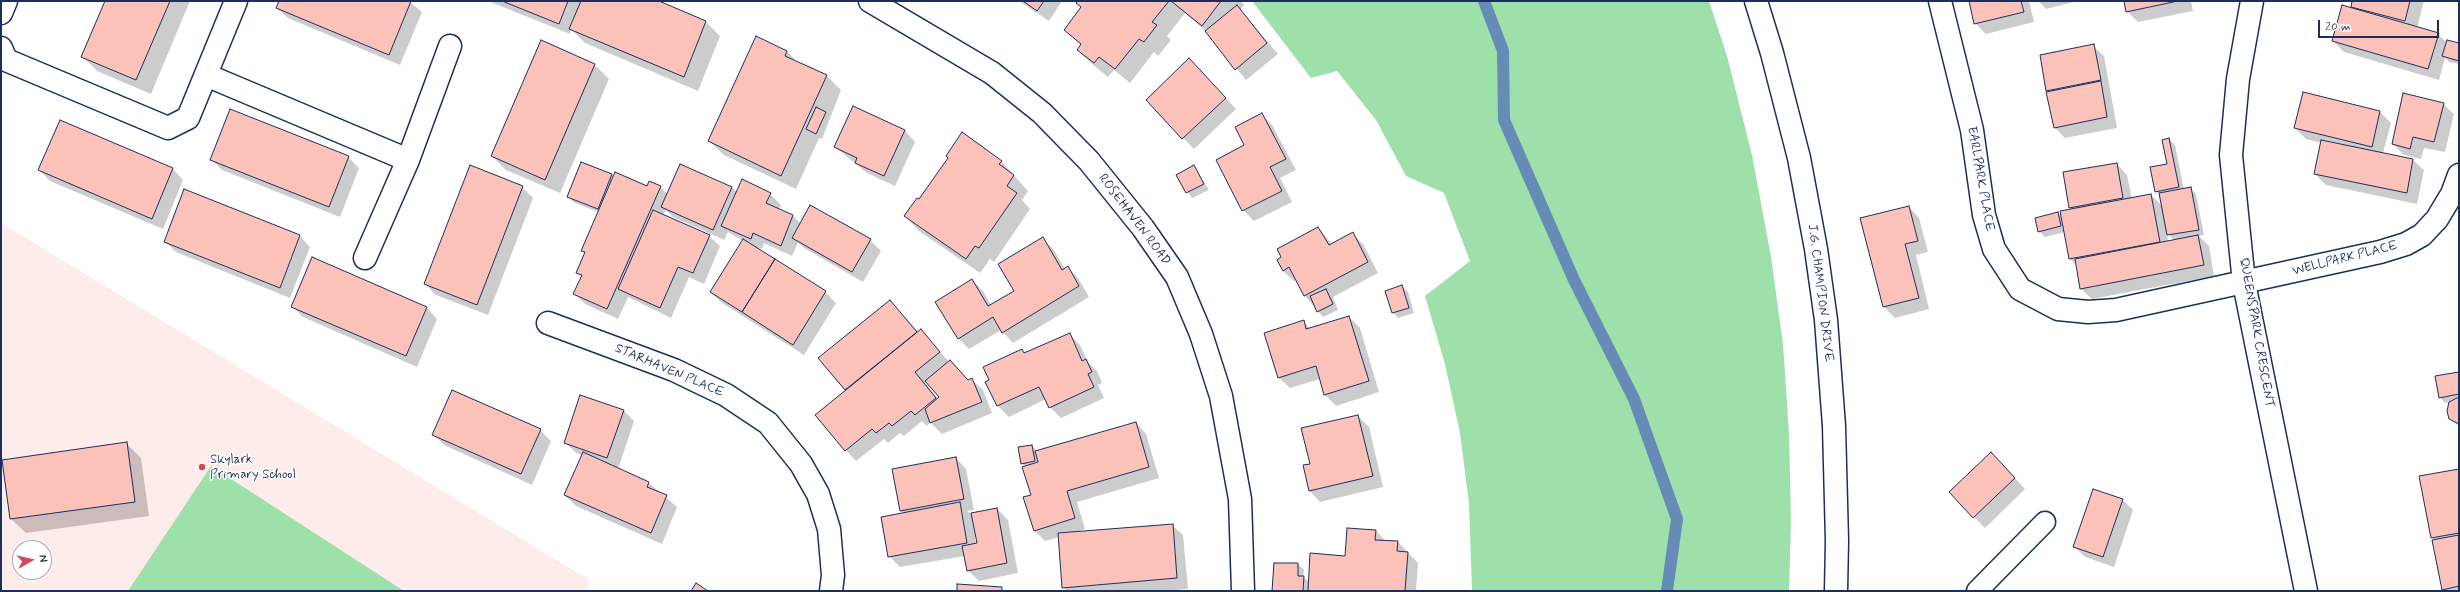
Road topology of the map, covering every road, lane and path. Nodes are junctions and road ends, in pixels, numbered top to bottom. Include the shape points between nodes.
1 (6, 1) edge
2 (236, 1) edge
3 (870, 1) edge
4 (1756, 1) edge
5 (1940, 1) edge
6 (2252, 1) edge
7 (1, 13) edge
8 (450, 46) dead end
9 (1, 48) edge
10 (206, 75) junction
11 (408, 160) junction
12 (2459, 175) edge
13 (364, 258) dead end
14 (2244, 283) junction
15 (548, 323) dead end
16 (2045, 522) dead end
17 (831, 591) edge
18 (1243, 591) edge
19 (1836, 591) edge
20 (1977, 591) edge
21 (2306, 591) edge

1 - 7 street
2 - 10 street
3 - 18 street, ROSEHAVEN ROAD via 992,73 1042,113 1089,161 1143,228 1177,277 1201,334 1221,396 1240,498
4 - 19 street, J.G. CHAMPION DRIVE via 1799,158 1826,320 1834,426
5 - 14 street, EARLPARK PLACE via 1972,130 1984,215 1994,249 2020,289 2058,309 2088,312 2116,310
6 - 14 street, QUEENSPARK CRESCENT via 2238,79 2231,154
8 - 11 street
9 - 10 street via 6,60 168,128 188,118
10 - 11 street
11 - 13 street
12 - 14 street, WELLPARK PLACE via 2452,194 2437,219 2422,234 2406,244
14 - 21 street, QUEENSPARK CRESCENT
15 - 17 street, STARHAVEN PLACE via 674,370 726,394 768,423 801,464 818,494 829,529 833,575
16 - 20 lane

